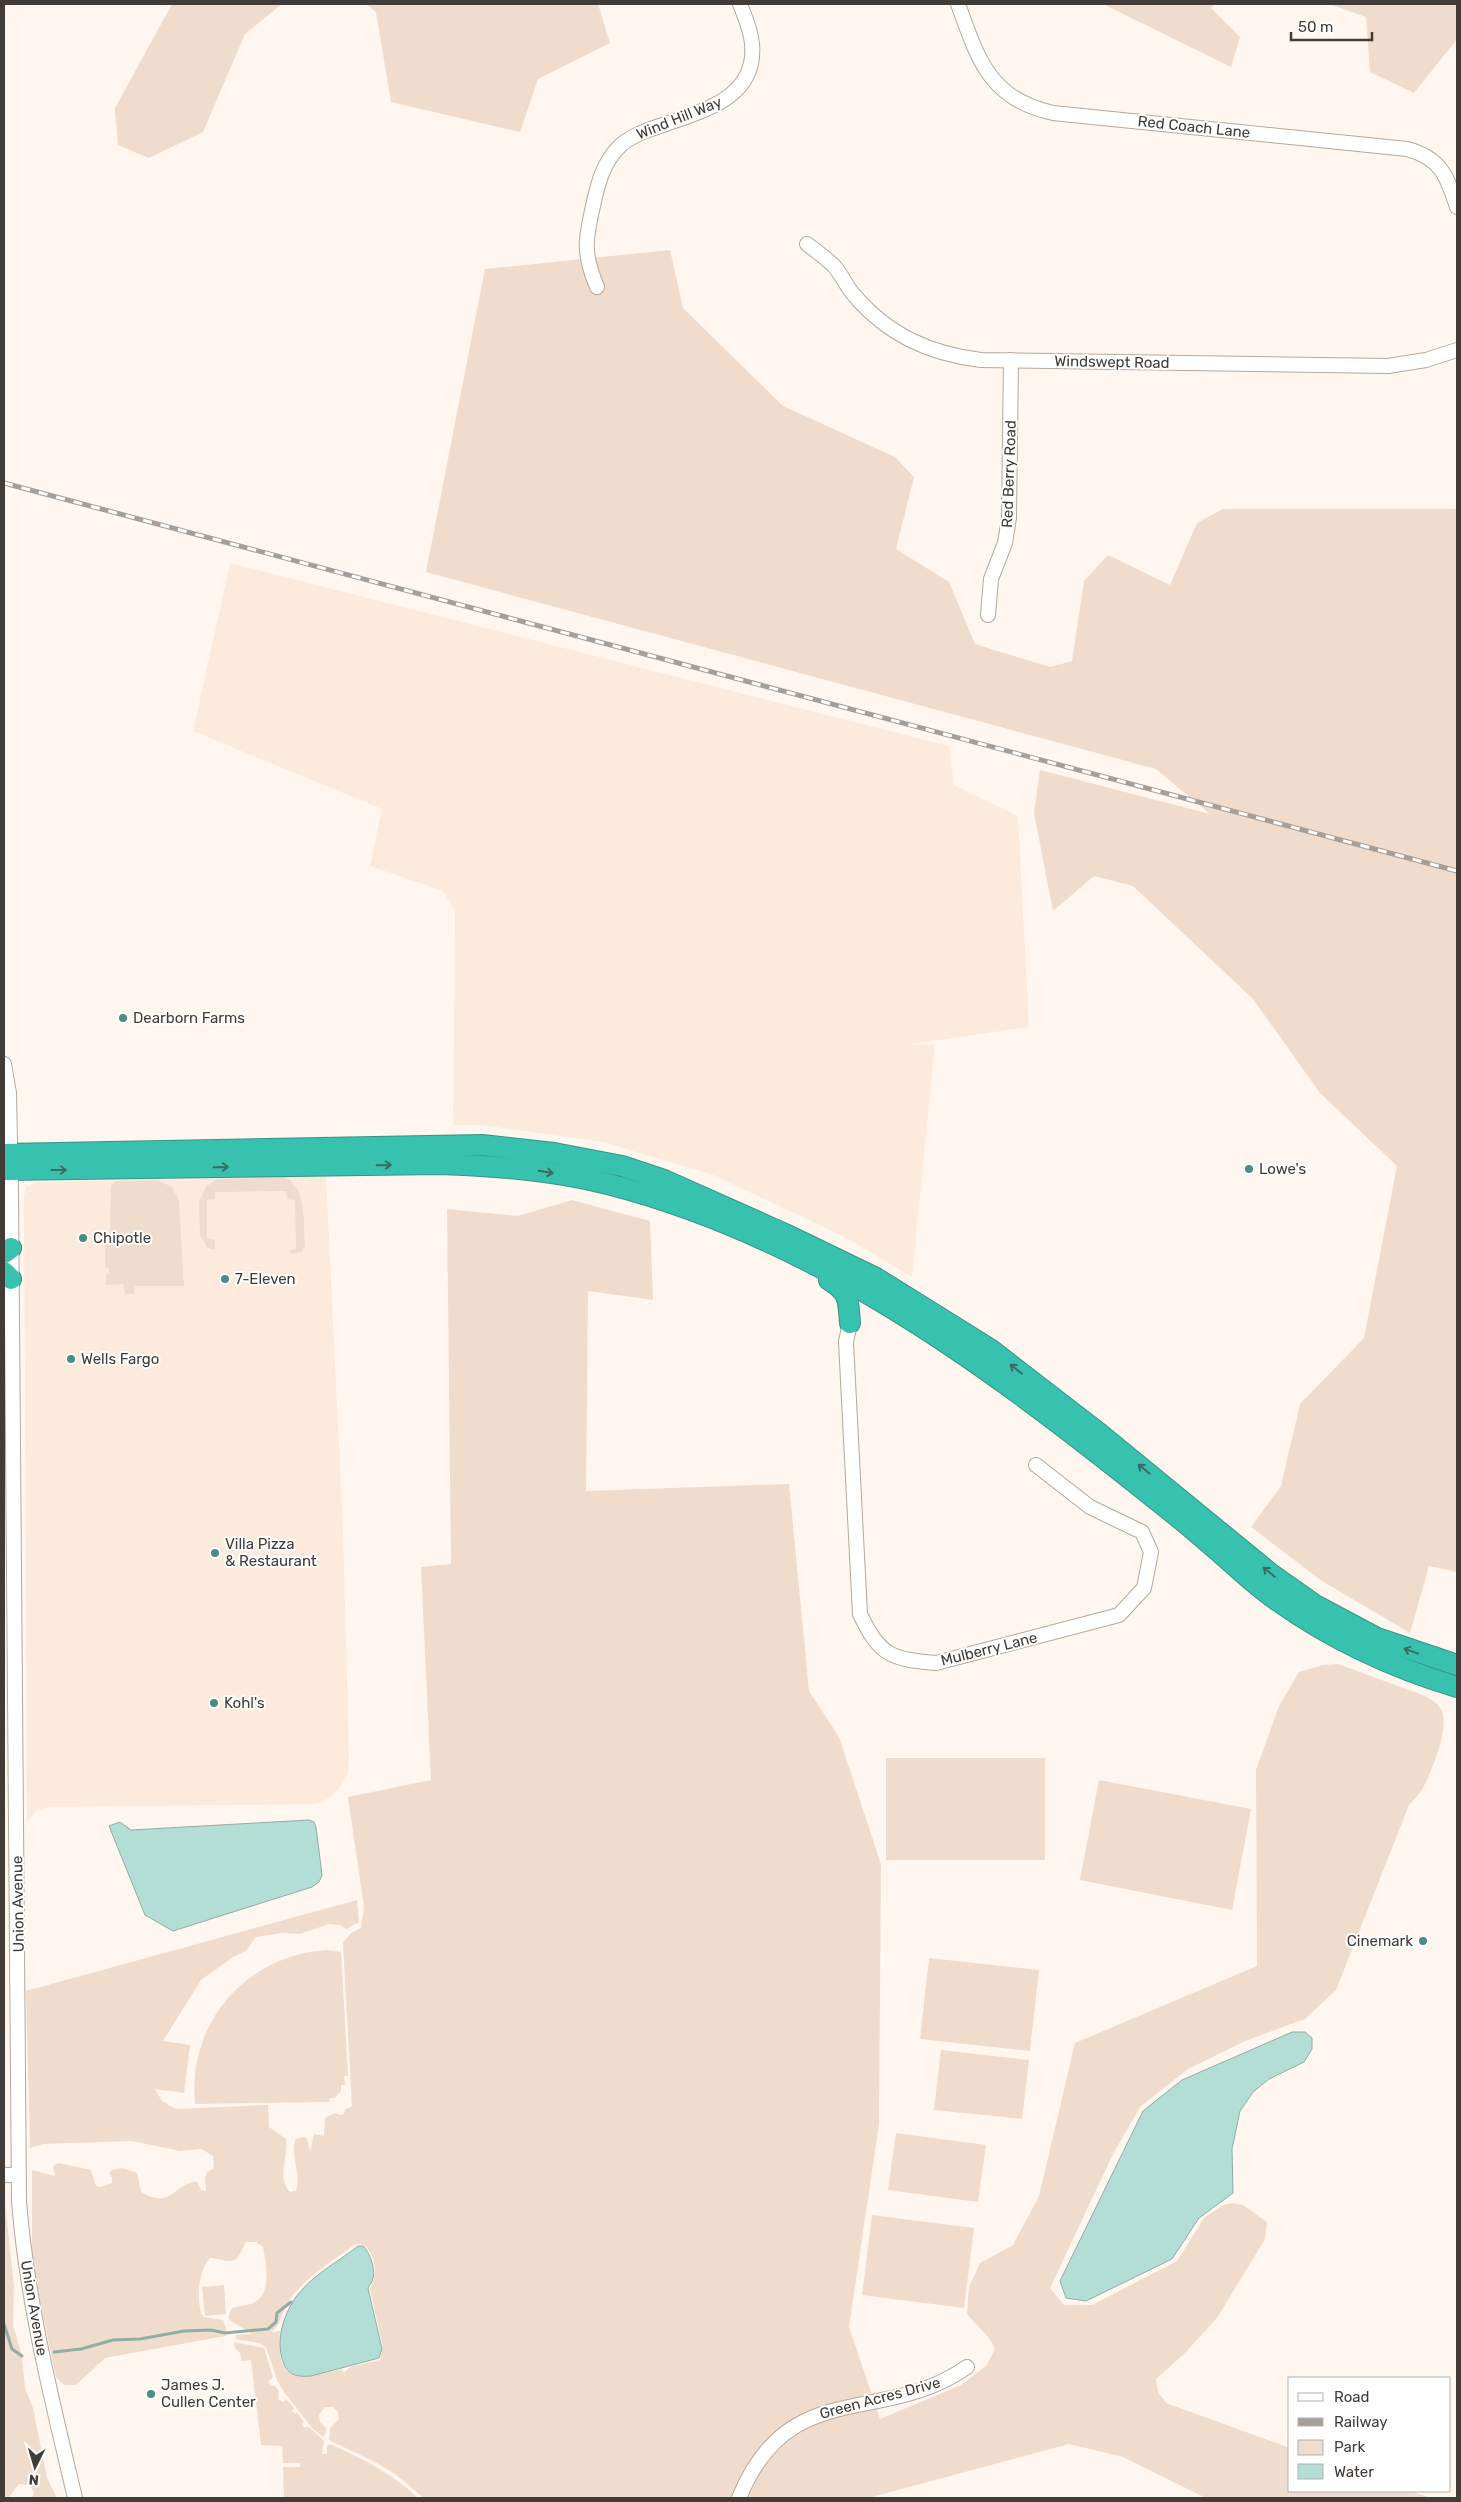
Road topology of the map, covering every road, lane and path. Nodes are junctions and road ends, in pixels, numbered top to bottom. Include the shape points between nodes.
1 (740, 4) edge
2 (958, 4) edge
3 (1457, 207) edge
4 (807, 244) dead end
5 (597, 287) dead end
6 (1457, 350) edge
7 (1012, 360) junction
8 (988, 615) dead end
9 (4, 1064) edge
10 (7, 1162) edge
11 (7, 1251) edge
12 (797, 1254) junction
13 (7, 1276) edge
14 (850, 1323) junction
15 (920, 1324) junction
16 (1036, 1466) dead end
17 (7, 1649) edge
18 (1457, 1666) edge
19 (1457, 1687) edge
20 (18, 1899) junction
21 (4, 1900) edge
22 (4, 2175) edge
23 (18, 2175) junction
24 (967, 2367) dead end
25 (75, 2498) edge
26 (740, 2498) edge

1 - 5 street, Wind Hill Way via 750,31 752,58 736,90 713,107 629,139 602,171 586,246 587,264
2 - 3 street, Red Coach Lane via 985,70 1010,96 1031,107 1053,113 1407,149 1420,153 1439,166 1449,182
4 - 7 street, Windswept Road via 834,266 869,312 905,338 930,350 956,357
6 - 7 street, Windswept Road via 1426,360 1388,366
7 - 8 street, Red Berry Road via 1009,518 1005,543 991,579
9 - 10 street, Union Avenue via 9,1093
10 - 11 street, Union Avenue
10 -> 12 highway via 439,1164 522,1168 607,1184 694,1209
18 -> 10 highway via 1377,1638 1315,1604 1271,1574 990,1349 876,1278 664,1180 622,1166 482,1145
11 - 13 street, Union Avenue
12 - 14 highway via 842,1288 848,1297
12 - 15 highway
13 - 17 street, Union Avenue
14 - 15 highway via 857,1314 869,1309
14 - 16 street, Mulberry Lane via 846,1342 860,1614 878,1646 894,1657 936,1663 1119,1615 1144,1588 1151,1552 1142,1532 1090,1508
15 - 19 highway via 994,1374 1122,1472 1292,1611 1395,1665
17 - 20 street, Union Avenue
20 - 21 street
20 - 23 street, Union Avenue
22 - 23 street
23 - 25 street, Union Avenue via 28,2284 39,2346
24 - 26 street, Green Acres Drive via 932,2386 830,2411 800,2423 777,2439 761,2456

